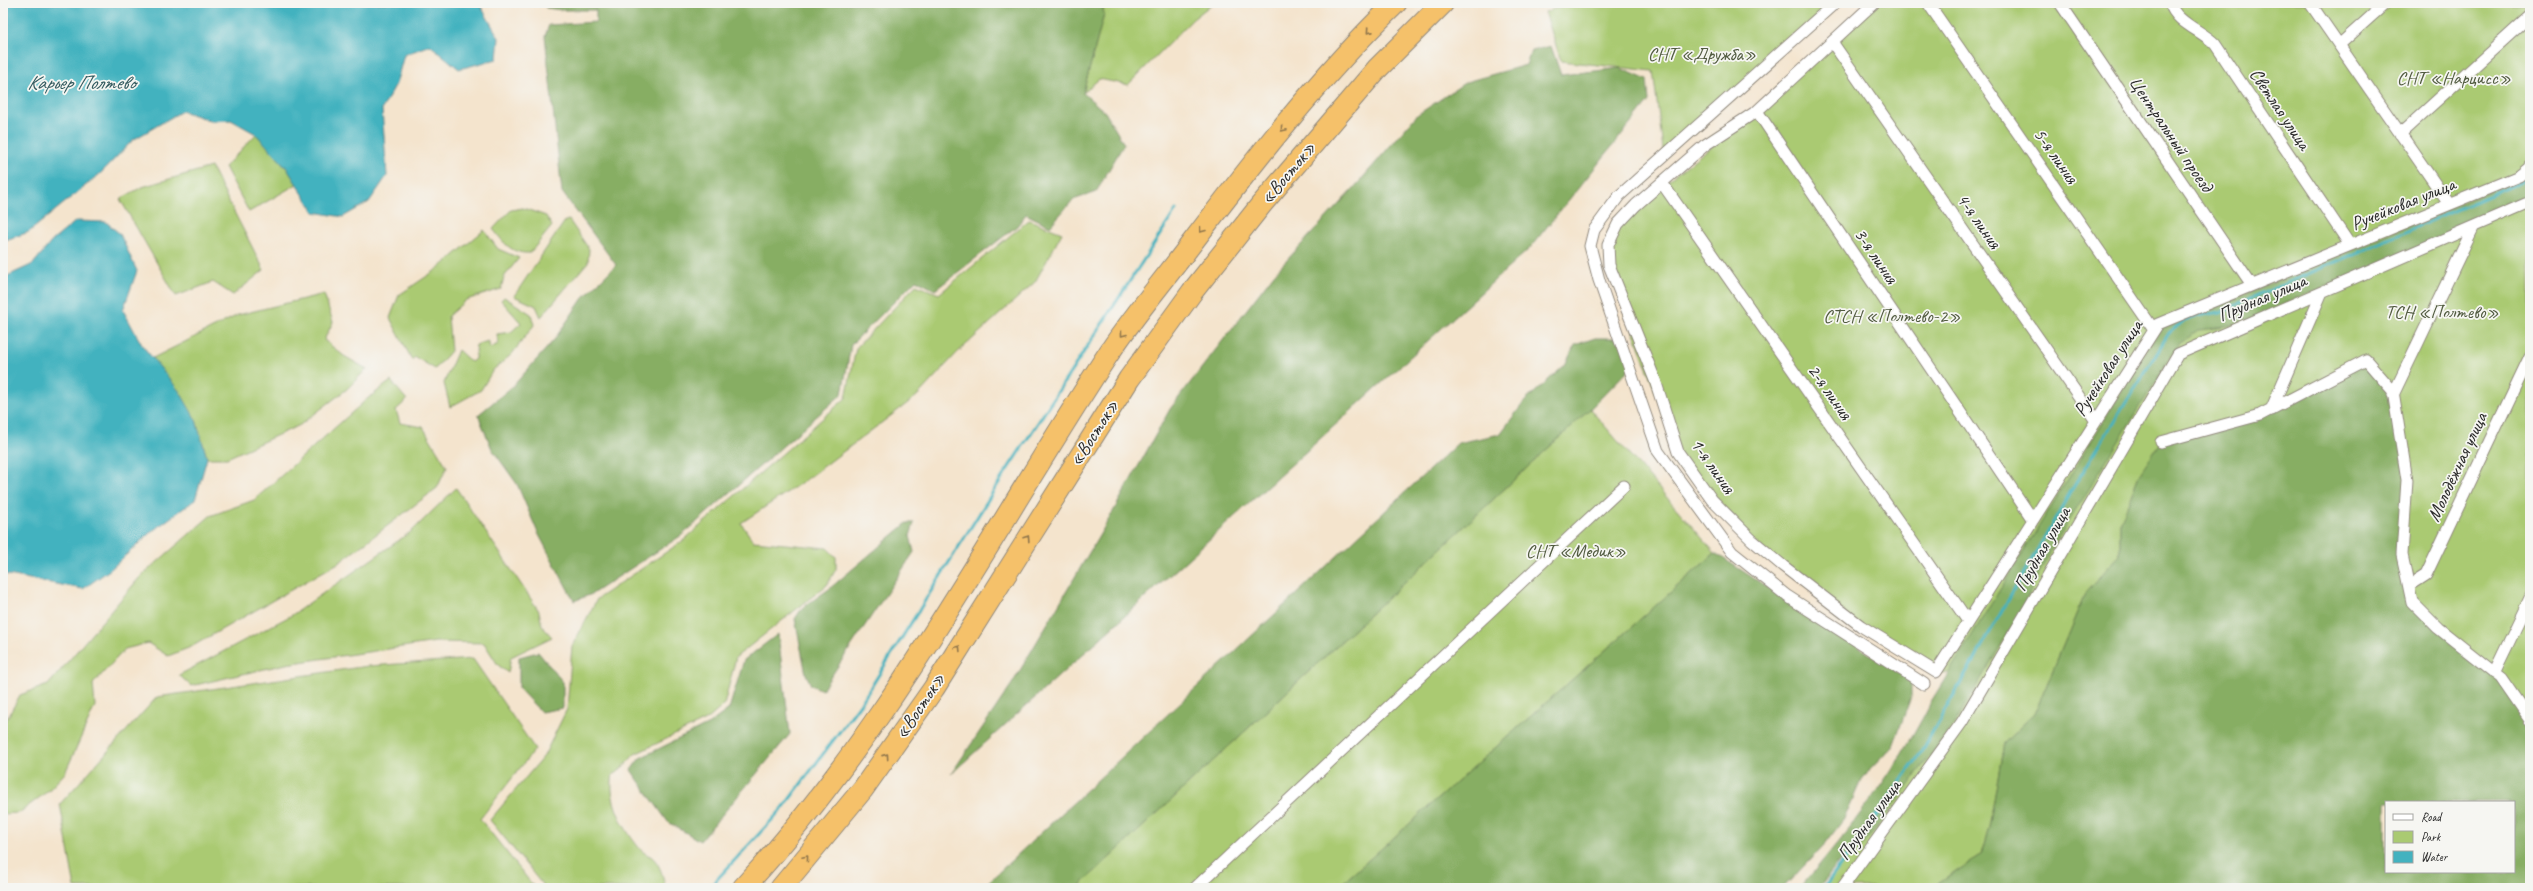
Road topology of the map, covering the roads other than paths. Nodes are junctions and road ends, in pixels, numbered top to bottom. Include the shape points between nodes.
1 (1396, 3) edge
2 (1442, 3) edge
3 (1835, 3) edge
4 (1874, 3) edge
5 (1928, 3) edge
6 (2060, 3) edge
7 (2170, 3) edge
8 (2310, 3) edge
9 (2386, 3) edge
10 (2530, 16) edge
11 (1832, 42) junction
12 (2339, 45) junction
13 (1757, 111) junction
14 (2400, 134) junction
15 (2530, 167) edge
16 (1662, 183) junction
17 (2530, 202) edge
18 (2450, 204) junction
19 (2472, 228) junction
20 (2350, 245) junction
21 (2252, 285) junction
22 (2322, 292) junction
23 (2154, 330) junction
24 (2530, 356) edge
25 (2393, 395) junction
26 (2271, 410) junction
27 (2096, 421) junction
28 (2161, 442) dead end
29 (1624, 486) dead end
30 (2033, 520) junction
31 (2409, 586) junction
32 (2530, 598) edge
33 (1968, 621) junction
34 (1936, 672) joint
35 (2494, 673) junction
36 (1924, 684) dead end
37 (2530, 720) edge
38 (743, 888) edge
39 (781, 888) edge
40 (1195, 888) edge
41 (1842, 888) edge

1 -> 38 highway, «Восток» via 1303,104 1235,187 1107,356 903,683 844,766 772,857
39 -> 2 highway, «Восток» via 863,789 929,694 1129,379 1192,292 1261,205 1377,69
3 - 36 street via 1619,196 1594,230 1590,246 1599,280 1658,451 1732,552 1787,596
4 - 11 street, 1-я линия
5 - 23 street, 5-я линия
6 - 21 street, Центральный проезд
7 - 20 street, Светлая улица via 2176,15 2215,44
8 - 12 street
9 - 12 street
10 - 14 street
11 - 13 street, 1-я линия
11 - 27 street, 4-я линия
12 - 14 street
13 - 16 street, 1-я линия via 1705,145
13 - 30 street, 3-я линия
14 - 18 street
15 - 18 street, Ручейковая улица via 2519,176
16 - 33 street, 2-я линия
16 - 34 street, 1-я линия via 1618,224 1608,245 1609,265 1655,380 1678,452 1712,500 1752,540 1862,626
17 - 19 street, Прудная улица
18 - 20 street, Ручейковая улица
19 - 22 street, Прудная улица
19 - 25 street
20 - 21 street, Ручейковая улица
21 - 23 street, Ручейковая улица via 2158,324
22 - 26 street
22 - 41 street, Прудная улица via 2178,354 1962,722
23 - 27 street, Ручейковая улица
24 - 31 street, Молодёжная улица via 2426,575
25 - 26 street via 2393,391 2366,360
25 - 31 street via 2407,480 2402,555
26 - 28 street
27 - 30 street, Ручейковая улица
29 - 40 street
30 - 33 street, Ручейковая улица
31 - 35 street via 2412,602 2438,628
32 - 35 street
33 - 34 street, Ручейковая улица
35 - 37 street via 2501,678

